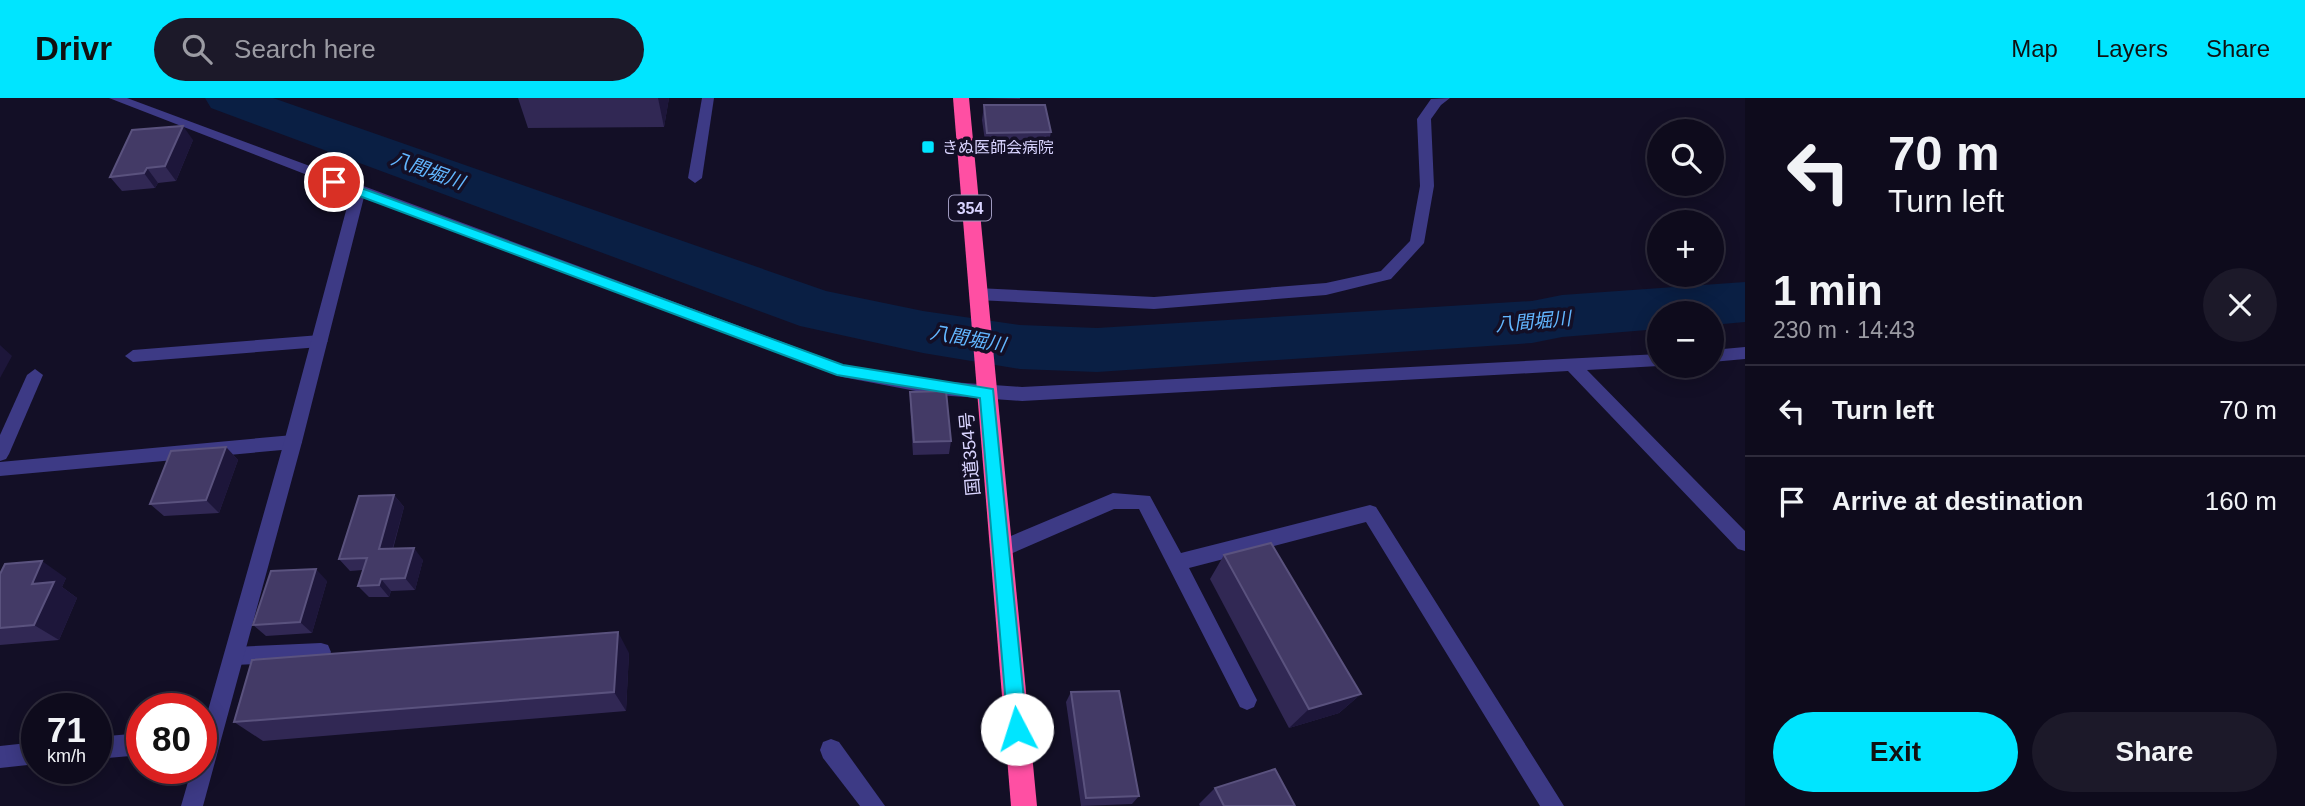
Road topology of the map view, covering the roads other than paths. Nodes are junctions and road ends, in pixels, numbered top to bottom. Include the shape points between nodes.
1 (115, 98) edge
2 (708, 98) edge
3 (961, 98) edge
4 (1444, 98) edge
5 (695, 178) dead end
6 (358, 191) junction
7 (977, 293) junction
8 (320, 341) junction
9 (1745, 353) edge
10 (1724, 355) edge
11 (133, 356) dead end
12 (1647, 361) edge
13 (1574, 367) junction
14 (35, 375) dead end
15 (987, 393) junction
16 (18, 413) junction
17 (0, 414) edge
18 (293, 442) junction
19 (0, 454) edge
20 (0, 469) edge
21 (1745, 543) edge
22 (1001, 549) junction
23 (1176, 563) junction
24 (321, 652) edge
25 (235, 656) junction
26 (1247, 700) dead end
27 (217, 707) edge
28 (831, 750) dead end
29 (21, 755) edge
30 (0, 757) edge
31 (197, 784) edge
32 (192, 806) edge
33 (874, 806) edge
34 (1024, 806) edge
35 (1553, 806) edge

1 - 6 street
2 - 5 street
3 - 7 highway, 国道354号 / 354
4 - 7 street via 1424,119 1427,186 1417,243 1386,275 1326,289 1154,303
6 - 8 street
6 - 15 street via 842,371
7 - 15 highway, 国道354号 / 354
8 - 11 street
8 - 18 street
9 - 10 street
12 - 13 street
13 - 15 street
13 - 21 street
14 - 16 street
15 - 22 highway, 国道354号 / 354
16 - 17 street
16 - 19 street
18 - 20 street
18 - 25 street
22 - 23 street via 1113,501 1144,501
22 - 34 highway, 国道354号 / 354
23 - 26 street
23 - 35 street via 1370,513
24 - 25 street
25 - 27 street
28 - 33 street
29 - 30 street
31 - 32 street

